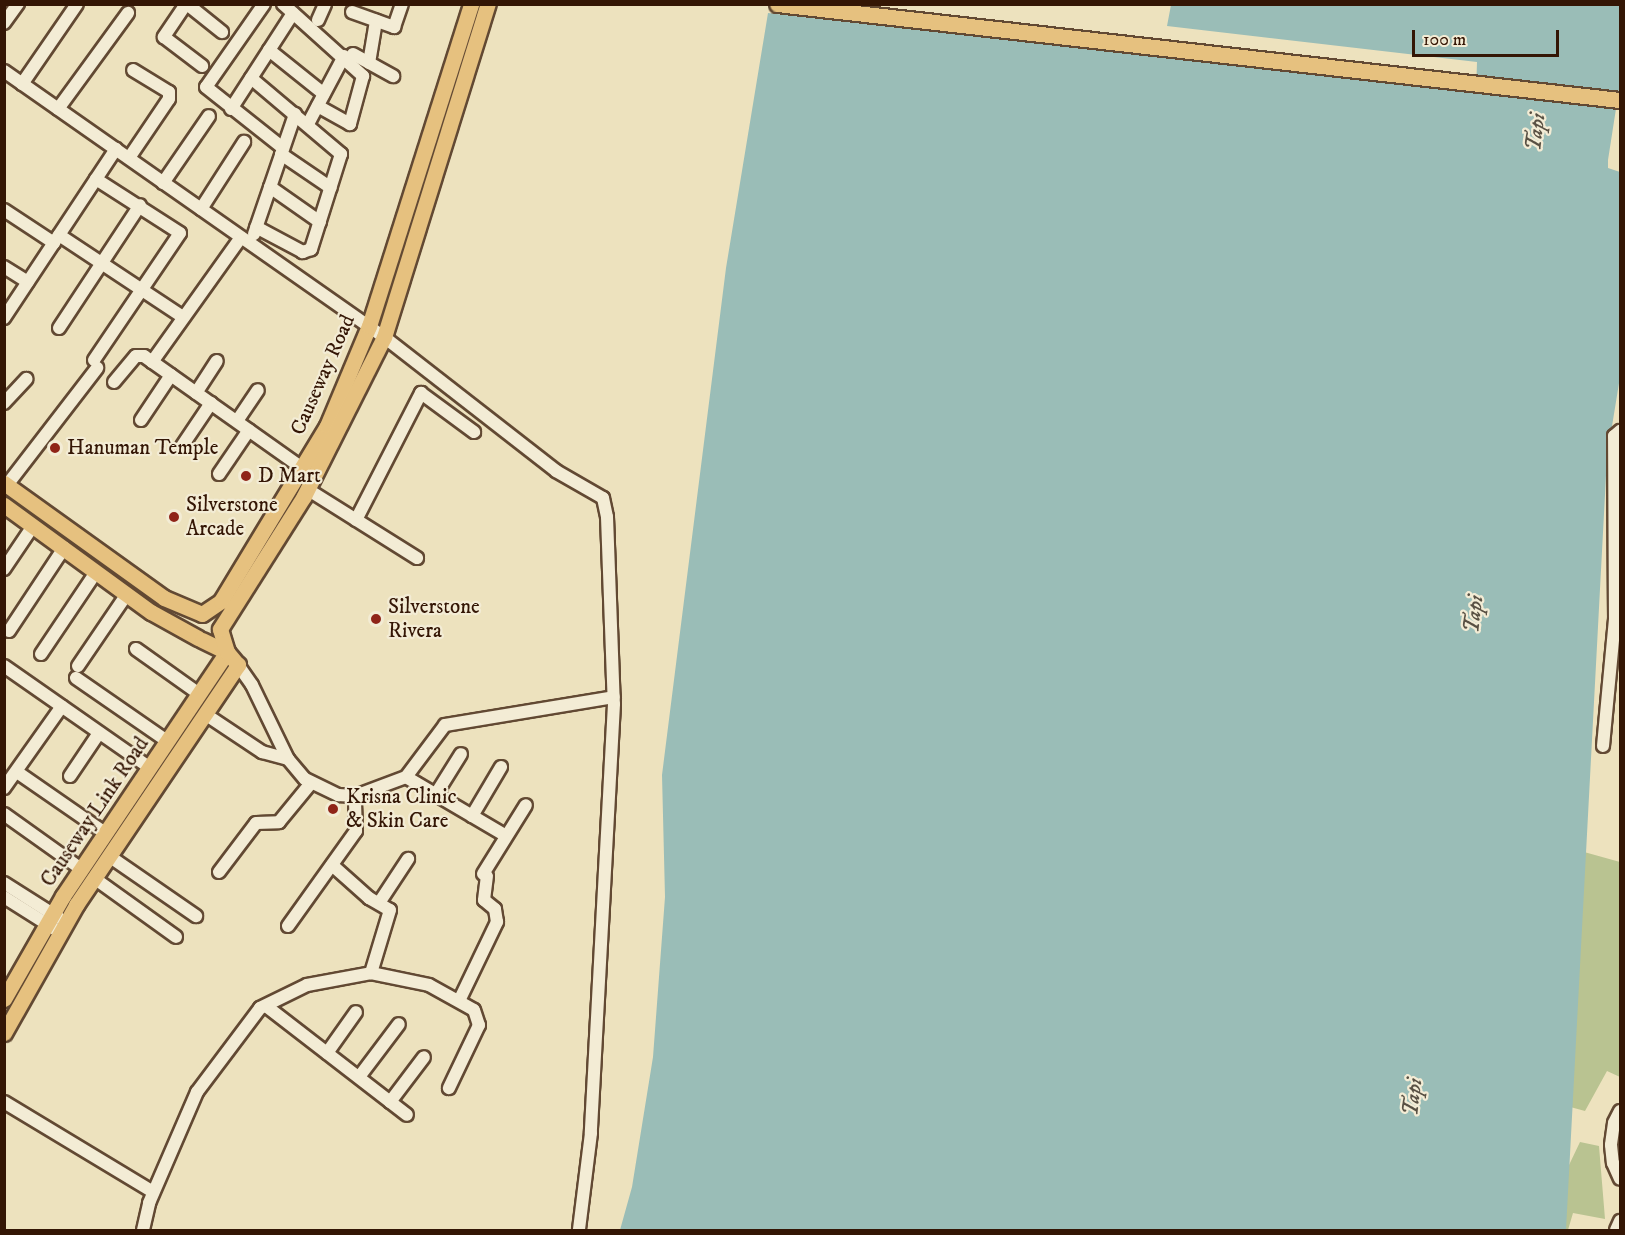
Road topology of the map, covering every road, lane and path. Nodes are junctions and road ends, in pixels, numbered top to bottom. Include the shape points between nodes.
1 (18, 4) edge
2 (76, 4) edge
3 (186, 4) edge
4 (264, 4) edge
5 (284, 4) edge
6 (325, 4) edge
7 (402, 4) edge
8 (471, 4) edge
9 (488, 4) edge
10 (777, 4) edge
11 (352, 12) dead end
12 (128, 13) dead end
13 (293, 14) junction
14 (318, 20) dead end
15 (376, 21) junction
16 (4, 23) edge
17 (222, 32) dead end
18 (269, 50) junction
19 (349, 55) junction
20 (369, 63) junction
21 (202, 66) dead end
22 (133, 70) dead end
23 (4, 71) edge
24 (393, 76) dead end
25 (250, 78) junction
26 (22, 84) junction
27 (321, 100) junction
28 (1620, 100) edge
29 (58, 109) junction
30 (231, 109) junction
31 (295, 114) junction
32 (209, 116) dead end
33 (308, 124) junction
34 (244, 142) dead end
35 (116, 149) junction
36 (282, 151) junction
37 (129, 158) junction
38 (96, 180) junction
39 (164, 183) junction
40 (270, 187) junction
41 (331, 189) junction
42 (140, 205) junction
43 (201, 209) junction
44 (4, 210) edge
45 (320, 222) junction
46 (256, 227) junction
47 (57, 239) junction
48 (246, 240) junction
49 (102, 261) junction
50 (4, 267) edge
51 (28, 282) junction
52 (142, 288) junction
53 (183, 317) junction
54 (4, 318) edge
55 (369, 326) junction
56 (59, 328) dead end
57 (384, 337) junction
58 (217, 360) dead end
59 (152, 362) junction
60 (171, 375) junction
61 (26, 379) dead end
62 (114, 382) dead end
63 (258, 390) dead end
64 (196, 393) junction
65 (4, 403) edge
66 (211, 403) junction
67 (141, 420) dead end
68 (237, 421) junction
69 (249, 430) junction
70 (1620, 431) edge
71 (474, 432) dead end
72 (182, 446) dead end
73 (302, 468) junction
74 (219, 474) dead end
75 (6, 484) edge
76 (307, 489) junction
77 (4, 505) edge
78 (1618, 510) edge
79 (356, 520) junction
80 (33, 526) junction
81 (64, 548) junction
82 (417, 558) dead end
83 (4, 569) edge
84 (96, 572) junction
85 (1618, 574) edge
86 (127, 594) junction
87 (202, 614) junction
88 (1618, 621) edge
89 (220, 629) junction
90 (9, 631) dead end
91 (200, 639) junction
92 (136, 649) dead end
93 (227, 652) junction
94 (41, 654) dead end
95 (238, 665) junction
96 (4, 666) edge
97 (199, 694) junction
98 (614, 697) junction
99 (62, 706) junction
100 (205, 714) junction
101 (99, 733) junction
102 (167, 741) junction
103 (1603, 746) dead end
104 (462, 754) dead end
105 (288, 759) junction
106 (501, 767) dead end
107 (150, 768) junction
108 (17, 772) junction
109 (70, 776) dead end
110 (406, 777) junction
111 (311, 783) junction
112 (4, 788) edge
113 (436, 795) junction
114 (355, 796) junction
115 (526, 805) dead end
116 (4, 814) edge
117 (472, 816) junction
118 (105, 833) junction
119 (506, 836) junction
120 (110, 856) junction
121 (408, 859) dead end
122 (332, 865) junction
123 (81, 869) junction
124 (219, 872) dead end
125 (94, 878) junction
126 (4, 883) edge
127 (4, 897) edge
128 (378, 903) junction
129 (196, 916) dead end
130 (50, 919) junction
131 (288, 926) dead end
132 (64, 928) junction
133 (176, 937) dead end
134 (370, 973) junction
135 (4, 999) edge
136 (459, 1001) junction
137 (266, 1006) junction
138 (356, 1012) dead end
139 (399, 1024) dead end
140 (4, 1033) edge
141 (327, 1053) junction
142 (424, 1057) dead end
143 (358, 1077) junction
144 (449, 1088) dead end
145 (4, 1102) edge
146 (390, 1102) junction
147 (1620, 1111) edge
148 (407, 1114) dead end
149 (1620, 1179) edge
150 (153, 1192) junction
151 (1620, 1221) edge
152 (143, 1230) edge
153 (579, 1230) edge
154 (1616, 1230) edge

1 - 16 street
2 - 26 street
3 - 17 street
3 - 21 street via 164,37
4 - 30 street via 206,87
5 - 13 street
6 - 14 street
7 - 15 street via 394,27
8 - 55 main road, Causeway Road
9 - 57 main road, Causeway Road
10 - 28 main road
11 - 15 street
12 - 29 street
13 - 18 street
13 - 19 street
15 - 20 street
18 - 25 street
18 - 27 street
19 - 20 street
19 - 27 street
19 - 27 street via 363,76 353,120 346,124
20 - 24 street
22 - 37 street via 169,92 169,99
23 - 26 street
25 - 30 street
25 - 31 street
26 - 29 street
27 - 33 street
29 - 35 street
30 - 36 street
31 - 33 street
31 - 36 street
32 - 39 street
33 - 41 street via 341,154
34 - 43 street
35 - 37 street
35 - 38 street
36 - 40 street
36 - 41 street
37 - 39 street
38 - 42 street
38 - 47 street
39 - 43 street
40 - 45 street
40 - 46 street
41 - 45 street
42 - 49 street
42 - 52 street via 180,233
43 - 48 street
44 - 47 street
45 - 46 street via 307,252
46 - 48 street
47 - 49 street
47 - 51 street
48 - 53 street
48 - 55 street
49 - 52 street
49 - 56 street
50 - 51 street
51 - 54 street
52 - 53 street
52 - 75 street via 96,364
53 - 59 street
55 - 57 street
55 - 73 main road, Causeway Road via 327,426
57 - 76 main road, Causeway Road
57 - 98 street via 556,471 603,498
58 - 64 street
59 - 60 street
59 - 62 street via 136,356
60 - 64 street
60 - 67 street
61 - 65 street
63 - 68 street
64 - 66 street
66 - 68 street
66 - 72 street
68 - 69 street
69 - 73 street
69 - 74 street
70 - 78 street via 1614,436
71 - 79 street via 421,393
73 - 87 main road, Causeway Road via 221,601
75 - 87 main road via 164,598
76 - 79 street
76 - 89 main road, Causeway Road
77 - 80 main road
78 - 85 street
79 - 82 street
80 - 81 main road
80 - 83 street
81 - 84 main road
81 - 90 street
84 - 86 main road
84 - 94 street
85 - 88 street
86 - 91 main road
86 - 102 street via 77,672
87 - 89 main road via 214,616
87 - 91 main road via 192,627
88 - 103 street
89 - 91 main road via 212,640
89 - 93 main road
91 - 93 main road
92 - 97 street
93 - 95 main road
93 - 97 main road, Causeway Link Road
95 - 100 main road
95 - 105 street
96 - 99 street
97 - 102 main road, Causeway Link Road
98 - 110 street via 444,725
98 - 153 street via 591,1133
99 - 101 street
99 - 108 street
100 - 105 street via 262,752
100 - 120 main road
101 - 107 street
101 - 109 street
102 - 107 main road, Causeway Link Road
104 - 113 street
105 - 111 street
106 - 117 street
107 - 118 main road, Causeway Link Road
108 - 112 street
108 - 118 street
110 - 113 street
110 - 114 street
111 - 114 street via 338,795
111 - 124 street via 279,822 256,823
113 - 117 street
114 - 122 street via 356,831
115 - 119 street
116 - 123 street
117 - 119 street
118 - 123 main road, Causeway Link Road
119 - 136 street via 485,875 484,900 495,909 497,922
120 - 125 main road
120 - 129 street
121 - 128 street
122 - 128 street
122 - 131 street
123 - 130 main road, Causeway Link Road
125 - 132 main road
125 - 133 street
126 - 130 street
127 - 130 street
128 - 134 street via 390,910
130 - 132 street
130 - 135 main road, Causeway Link Road
132 - 140 main road
134 - 136 street via 429,985
134 - 137 street via 307,984
136 - 144 street via 474,1010 475,1022
137 - 141 street
137 - 150 street via 197,1092
138 - 141 street
139 - 143 street
141 - 143 street
142 - 146 street
143 - 146 street
145 - 150 street
146 - 148 street
147 - 149 street via 1611,1145
150 - 152 street
151 - 154 street

